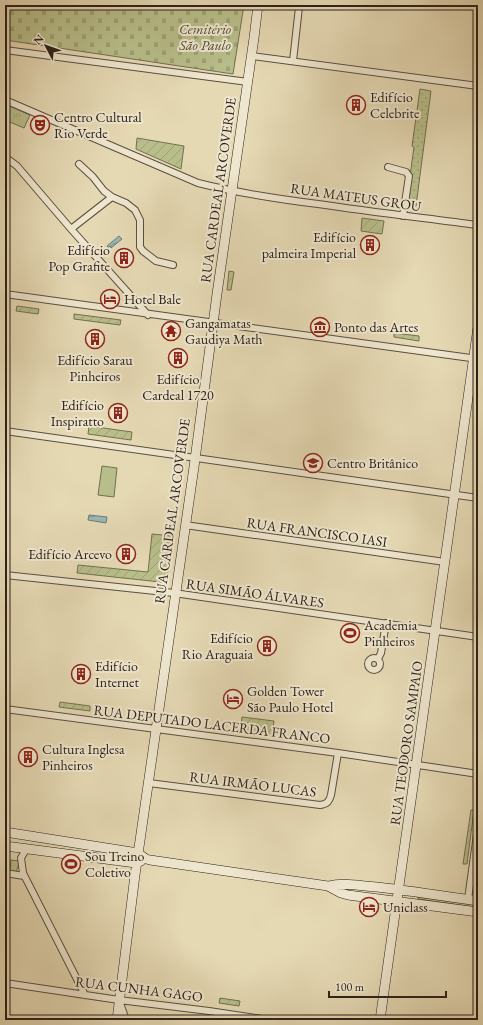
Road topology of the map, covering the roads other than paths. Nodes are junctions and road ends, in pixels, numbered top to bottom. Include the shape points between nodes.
1 (258, 5) edge
2 (299, 7) dead end
3 (5, 50) edge
4 (252, 56) junction
5 (293, 61) junction
6 (248, 82) junction
7 (478, 86) edge
8 (5, 100) edge
9 (5, 157) edge
10 (79, 164) dead end
11 (388, 167) dead end
12 (232, 191) junction
13 (112, 197) junction
14 (403, 216) junction
15 (478, 224) edge
16 (71, 229) junction
17 (174, 265) dead end
18 (5, 294) edge
19 (148, 315) junction
20 (213, 322) junction
21 (478, 327) edge
22 (476, 359) edge
23 (5, 431) edge
24 (195, 458) junction
25 (454, 495) junction
26 (478, 498) edge
27 (185, 525) junction
28 (445, 562) junction
29 (5, 575) edge
30 (174, 593) junction
31 (386, 623) junction
32 (435, 630) junction
33 (478, 636) edge
34 (378, 659) dead end
35 (5, 709) edge
36 (156, 729) junction
37 (338, 753) junction
38 (416, 766) junction
39 (478, 774) edge
40 (149, 783) junction
41 (478, 827) edge
42 (5, 832) edge
43 (5, 848) edge
44 (27, 848) junction
45 (138, 853) junction
46 (146, 859) junction
47 (136, 863) junction
48 (5, 873) edge
49 (24, 876) junction
50 (328, 886) junction
51 (399, 890) junction
52 (468, 899) junction
53 (398, 901) junction
54 (478, 901) edge
55 (478, 912) edge
56 (5, 983) edge
57 (85, 995) junction
58 (119, 1000) junction
59 (253, 1019) edge
60 (117, 1020) edge
61 (126, 1020) edge
62 (269, 1020) edge
63 (380, 1020) edge

1 - 4 main road, RUA CARDEAL ARCOVERDE
2 - 5 street
3 - 6 street
4 - 5 street
4 - 6 main road, RUA CARDEAL ARCOVERDE
5 - 7 street
6 - 12 main road, RUA CARDEAL ARCOVERDE
8 - 12 street, RUA MATEUS GROU via 198,183
9 - 16 street via 17,166
10 - 13 street
11 - 14 street via 402,170 409,176
12 - 14 street, RUA MATEUS GROU
12 - 20 main road, RUA CARDEAL ARCOVERDE
13 - 16 street
13 - 17 street via 126,202 135,210 140,220 140,247 143,252 156,261
14 - 15 street, RUA MATEUS GROU
16 - 19 street
18 - 19 street
19 - 20 street
20 - 22 street
20 - 24 main road, RUA CARDEAL ARCOVERDE
21 - 22 main road, RUA TEODORO SAMPAIO
22 - 25 main road, RUA TEODORO SAMPAIO
23 - 24 street
24 - 25 street
24 - 27 main road, RUA CARDEAL ARCOVERDE
25 - 26 street
25 - 28 main road, RUA TEODORO SAMPAIO
27 - 28 street, RUA FRANCISCO IASI
27 - 30 main road, RUA CARDEAL ARCOVERDE
28 - 32 main road, RUA TEODORO SAMPAIO
29 - 30 street, RUA SIMÃO ÁLVARES
30 - 31 street, RUA SIMÃO ÁLVARES
30 - 36 main road, RUA CARDEAL ARCOVERDE
31 - 32 street, RUA SIMÃO ÁLVARES
31 - 34 street
32 - 33 street, RUA SIMÃO ÁLVARES
32 - 38 main road, RUA TEODORO SAMPAIO
35 - 36 street, RUA DEPUTADO LACERDA FRANCO
36 - 37 street, RUA DEPUTADO LACERDA FRANCO
36 - 40 main road, RUA CARDEAL ARCOVERDE
37 - 38 street, RUA DEPUTADO LACERDA FRANCO
37 - 40 street, RUA IRMÃO LUCAS via 329,802 320,805
38 - 39 street, RUA DEPUTADO LACERDA FRANCO
38 - 51 main road, RUA TEODORO SAMPAIO
40 - 45 main road, RUA CARDEAL ARCOVERDE
41 - 52 street
42 - 45 main road
43 - 44 main road
44 - 47 main road
44 - 49 street via 21,858
45 - 46 main road
45 - 47 main road, RUA CARDEAL ARCOVERDE
46 - 47 main road
46 - 50 main road
47 - 58 main road, RUA CARDEAL ARCOVERDE
48 - 49 street
49 - 57 street
50 - 51 main road via 344,884
50 - 53 main road via 348,895
51 - 52 main road
51 - 53 main road, RUA TEODORO SAMPAIO
52 - 54 main road
53 - 55 main road
53 - 63 main road, RUA TEODORO SAMPAIO
56 - 57 street, RUA CUNHA GAGO
57 - 58 street, RUA CUNHA GAGO
58 - 59 street, RUA CUNHA GAGO via 209,1010
58 - 60 main road
58 - 61 street, RUA CARDEAL ARCOVERDE
59 - 62 street, RUA CUNHA GAGO

